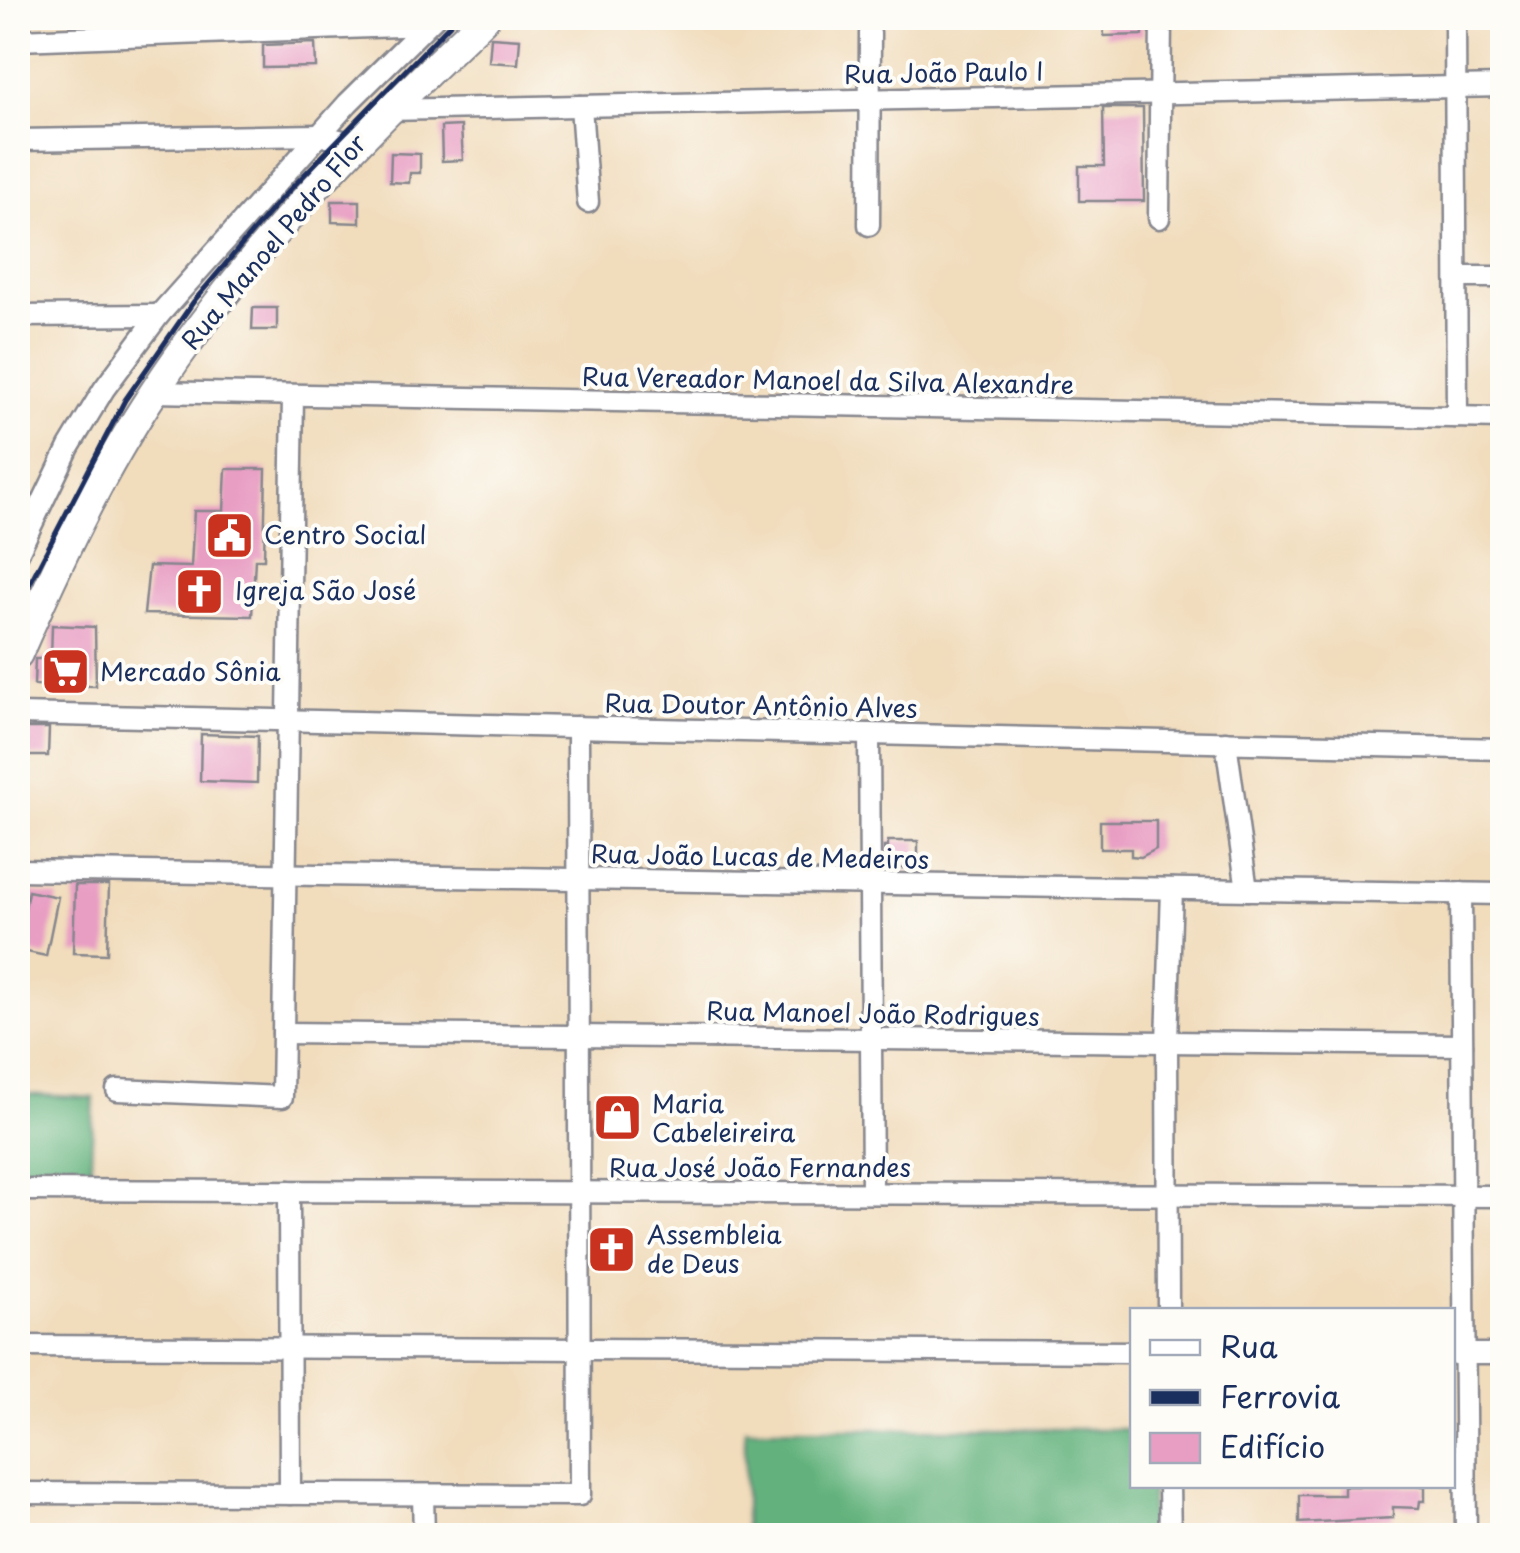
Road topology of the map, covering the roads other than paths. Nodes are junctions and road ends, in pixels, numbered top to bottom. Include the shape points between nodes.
1 (485, 18) edge
2 (1160, 18) edge
3 (1455, 18) edge
4 (430, 22) edge
5 (870, 33) dead end
6 (18, 40) edge
7 (1502, 86) edge
8 (1456, 87) junction
9 (1160, 94) junction
10 (870, 100) junction
11 (581, 106) junction
12 (388, 110) junction
13 (320, 134) junction
14 (18, 140) edge
15 (354, 144) junction
16 (588, 202) dead end
17 (1158, 218) dead end
18 (869, 225) dead end
19 (1457, 277) junction
20 (1502, 277) edge
21 (158, 315) junction
22 (18, 316) edge
23 (153, 392) junction
24 (293, 396) junction
25 (1457, 417) junction
26 (1502, 418) edge
27 (18, 553) edge
28 (18, 654) edge
29 (18, 714) edge
30 (288, 720) junction
31 (578, 727) junction
32 (869, 734) junction
33 (1226, 742) junction
34 (1502, 749) edge
35 (18, 870) edge
36 (286, 874) junction
37 (578, 879) junction
38 (870, 884) junction
39 (1172, 888) junction
40 (1247, 890) junction
41 (1461, 893) junction
42 (1502, 894) edge
43 (283, 1033) junction
44 (579, 1036) junction
45 (870, 1039) junction
46 (1167, 1042) junction
47 (1462, 1046) junction
48 (117, 1090) dead end
49 (18, 1190) edge
50 (289, 1191) junction
51 (580, 1192) junction
52 (872, 1194) junction
53 (1167, 1194) junction
54 (1464, 1196) junction
55 (1502, 1196) edge
56 (1168, 1308) edge
57 (18, 1346) edge
58 (290, 1347) junction
59 (580, 1349) junction
60 (1130, 1352) edge
61 (1459, 1354) edge
62 (1502, 1354) edge
63 (1170, 1488) edge
64 (18, 1494) edge
65 (290, 1494) junction
66 (423, 1495) junction
67 (424, 1536) edge
68 (1170, 1536) edge
69 (1466, 1536) edge

1 - 12 main road, Rua Manoel Pedro Flor
2 - 9 street
3 - 8 street
4 - 6 street
4 - 13 street
5 - 10 street
7 - 8 street, Rua João Paulo I
8 - 9 street, Rua João Paulo I
8 - 19 street
9 - 10 street, Rua João Paulo I
9 - 17 street
10 - 11 street, Rua João Paulo I
10 - 18 street
11 - 12 street, Rua João Paulo I
11 - 16 street
12 - 15 main road, Rua Manoel Pedro Flor
13 - 14 street
13 - 15 street
13 - 21 street
15 - 23 main road, Rua Manoel Pedro Flor via 232,284
19 - 20 street
19 - 25 street
21 - 22 street
21 - 27 street via 69,447
23 - 24 street, Rua Vereador Manoel da Silva Alexandre
23 - 28 main road, Rua Manoel Pedro Flor
24 - 25 street, Rua Vereador Manoel da Silva Alexandre
24 - 30 street
25 - 26 street, Rua Vereador Manoel da Silva Alexandre
29 - 30 street, Rua Doutor Antônio Alves
30 - 31 street, Rua Doutor Antônio Alves
30 - 36 street
31 - 32 street, Rua Doutor Antônio Alves
31 - 37 street
32 - 33 street, Rua Doutor Antônio Alves
32 - 38 street
33 - 34 street, Rua Doutor Antônio Alves
33 - 40 street
35 - 36 street, Rua João Lucas de Medeiros
36 - 37 street, Rua João Lucas de Medeiros
36 - 43 street
37 - 38 street, Rua João Lucas de Medeiros
37 - 44 street
38 - 39 street, Rua João Lucas de Medeiros
38 - 45 street
39 - 40 street, Rua João Lucas de Medeiros
39 - 46 street
40 - 41 street, Rua João Lucas de Medeiros
41 - 42 street, Rua João Lucas de Medeiros
41 - 47 street
43 - 44 street, Rua Manoel João Rodrigues
43 - 48 street via 282,1097
44 - 45 street, Rua Manoel João Rodrigues
44 - 51 street
45 - 46 street, Rua Manoel João Rodrigues
45 - 52 street
46 - 47 street, Rua Manoel João Rodrigues
46 - 53 street
47 - 54 street
49 - 50 street, Rua José João Fernandes
50 - 51 street, Rua José João Fernandes
50 - 58 street
51 - 52 street, Rua José João Fernandes
51 - 59 street
52 - 53 street, Rua José João Fernandes
53 - 54 street, Rua José João Fernandes
53 - 56 street
54 - 55 street, Rua José João Fernandes
54 - 61 street
57 - 58 street
58 - 59 street
58 - 65 street
59 - 60 street
59 - 66 street via 580,1496
61 - 62 street
61 - 69 street
63 - 68 street
64 - 65 street
65 - 66 street
66 - 67 street

